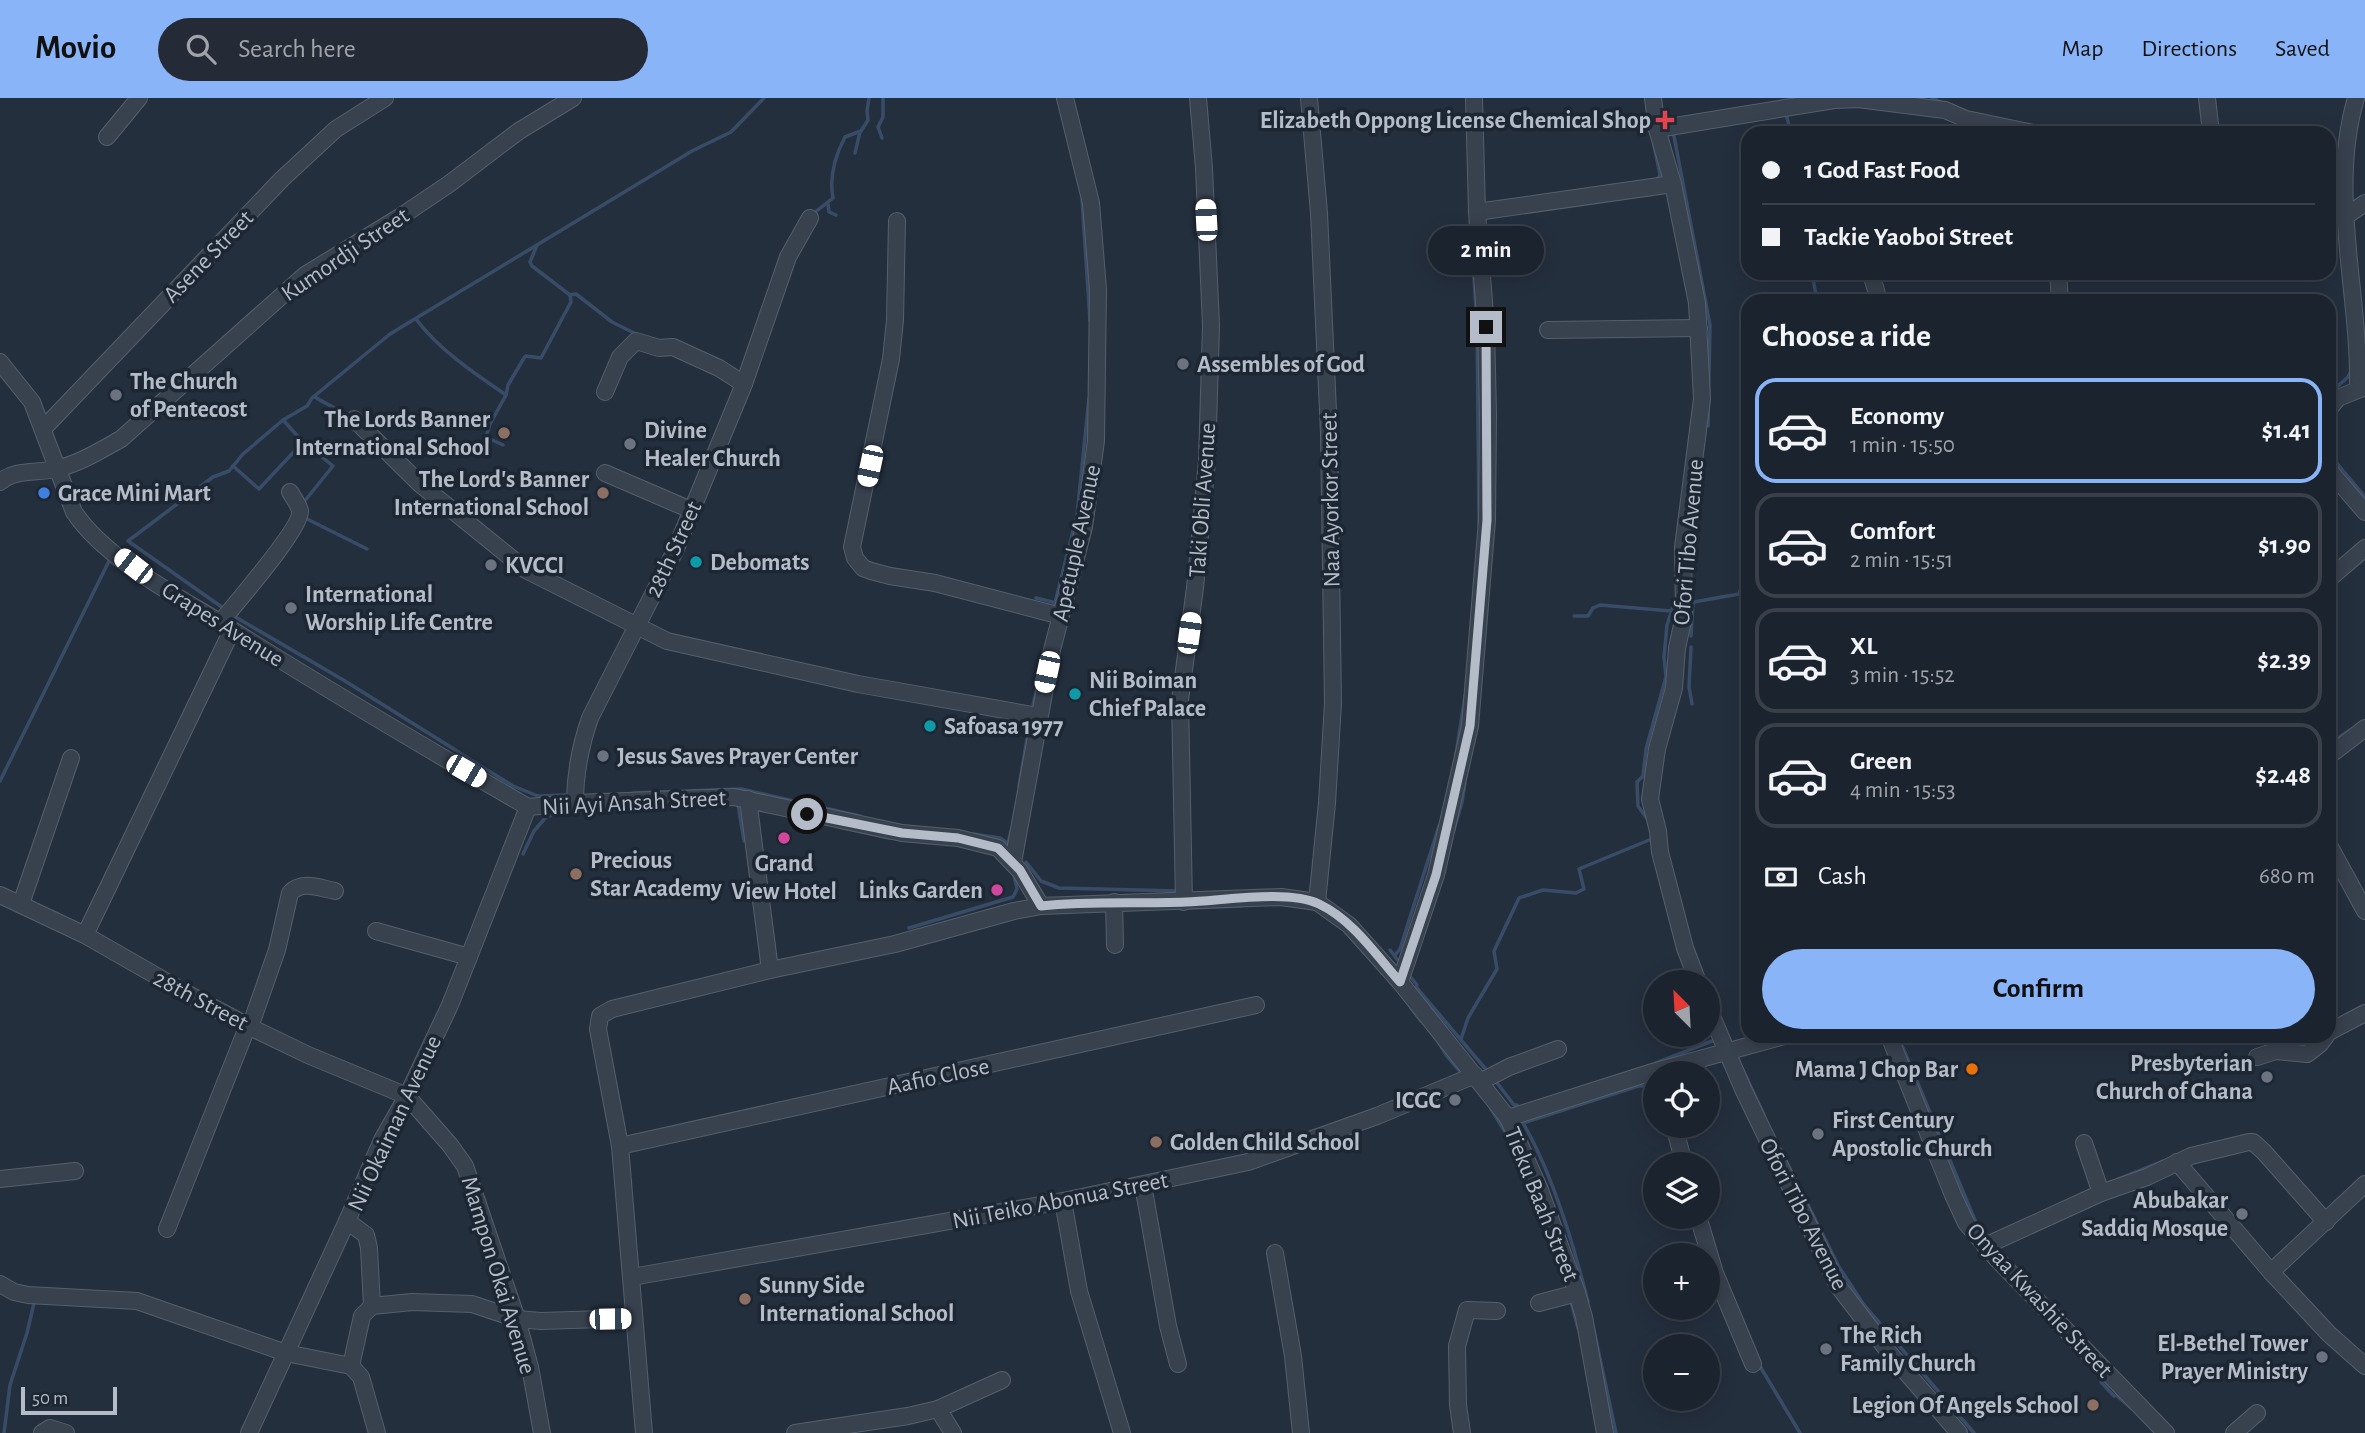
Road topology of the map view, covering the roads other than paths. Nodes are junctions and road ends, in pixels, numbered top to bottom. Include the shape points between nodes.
1 (139, 98) edge
2 (385, 98) edge
3 (573, 98) edge
4 (1065, 98) edge
5 (1198, 98) edge
6 (1309, 98) edge
7 (1474, 98) edge
8 (1653, 98) edge
9 (2207, 98) edge
10 (2356, 98) edge
11 (1944, 104) edge
12 (2000, 126) edge
13 (2210, 126) edge
14 (1657, 129) junction
15 (107, 137) dead end
16 (1672, 184) junction
17 (2337, 194) edge
18 (2365, 204) edge
19 (1477, 212) junction
20 (2346, 216) junction
21 (810, 218) dead end
22 (2365, 218) edge
23 (897, 221) dead end
24 (1699, 328) junction
25 (1548, 330) dead end
26 (0, 362) edge
27 (744, 384) junction
28 (2361, 388) edge
29 (605, 392) dead end
30 (2336, 400) edge
31 (354, 419) dead end
32 (43, 429) junction
33 (58, 469) junction
34 (605, 473) dead end
35 (2336, 478) edge
36 (0, 482) edge
37 (289, 492) dead end
38 (691, 510) junction
39 (2365, 512) edge
40 (2365, 548) edge
41 (2336, 573) edge
42 (1061, 616) junction
43 (637, 625) junction
44 (226, 626) junction
45 (1038, 716) junction
46 (2365, 728) edge
47 (2336, 751) edge
48 (71, 758) dead end
49 (748, 799) junction
50 (575, 803) junction
51 (528, 807) junction
52 (2336, 858) edge
53 (1013, 862) junction
54 (335, 891) dead end
55 (0, 895) edge
56 (1114, 902) junction
57 (1184, 902) junction
58 (1317, 902) junction
59 (21, 904) junction
60 (1041, 906) junction
61 (2365, 911) edge
62 (376, 930) dead end
63 (85, 935) junction
64 (1115, 945) dead end
65 (469, 957) junction
66 (770, 970) junction
67 (1693, 970) edge
68 (1400, 982) junction
69 (1256, 1005) dead end
70 (2365, 1013) edge
71 (249, 1026) junction
72 (2336, 1029) edge
73 (1720, 1038) edge
74 (1756, 1043) edge
75 (1893, 1043) edge
76 (2321, 1043) edge
77 (1558, 1049) dead end
78 (1725, 1051) junction
79 (2257, 1057) dead end
80 (1700, 1061) edge
81 (1477, 1078) junction
82 (1643, 1082) edge
83 (407, 1096) junction
84 (1508, 1118) junction
85 (2084, 1143) dead end
86 (620, 1146) junction
87 (2177, 1162) junction
88 (75, 1171) dead end
89 (0, 1179) edge
90 (2365, 1184) edge
91 (1143, 1185) junction
92 (2101, 1194) junction
93 (1063, 1201) junction
94 (347, 1222) junction
95 (2326, 1222) junction
96 (167, 1229) dead end
97 (1702, 1229) edge
98 (1986, 1246) junction
99 (1276, 1253) dead end
100 (2271, 1272) junction
101 (632, 1277) junction
102 (0, 1284) edge
103 (1577, 1293) junction
104 (1539, 1303) dead end
105 (372, 1306) junction
106 (1497, 1311) dead end
107 (633, 1318) junction
108 (517, 1319) junction
109 (286, 1353) junction
110 (1178, 1364) dead end
111 (1753, 1364) dead end
112 (351, 1366) junction
113 (2365, 1366) edge
114 (1002, 1380) dead end
115 (939, 1409) junction
116 (2257, 1413) dead end
117 (42, 1433) edge
118 (65, 1433) edge
119 (249, 1433) edge
120 (377, 1433) edge
121 (542, 1433) edge
122 (644, 1433) edge
123 (795, 1433) edge
124 (953, 1433) edge
125 (1122, 1433) edge
126 (1301, 1433) edge
127 (1462, 1433) edge
128 (1605, 1433) edge
129 (1959, 1433) edge
130 (2166, 1433) edge
131 (2234, 1433) edge

1 - 15 street
2 - 32 street, Asene Street via 336,129 282,179
3 - 33 street, Kumordji Street via 403,215 305,275 121,439
4 - 42 street, Apetuple Avenue via 1091,203 1098,303 1096,441 1084,527
5 - 57 street, Taki Obli Avenue via 1210,325 1207,461 1180,700
6 - 58 street, Naa Ayorkor Street via 1329,433 1334,703
7 - 19 street
8 - 14 street, Ofori Tibo Avenue
9 - 13 street
10 - 17 street
11 - 12 street via 1966,119
11 - 14 street via 1834,100
14 - 16 street, Ofori Tibo Avenue
16 - 19 street
16 - 24 street, Ofori Tibo Avenue
17 - 20 street
18 - 20 street
19 - 68 street via 1486,327 1487,494 1470,726 1436,875
20 - 22 street
20 - 28 street
21 - 27 street, 28th Street via 788,257
23 - 42 street via 891,359 852,547 855,558 863,568 890,576
24 - 25 street
24 - 67 street, Ofori Tibo Avenue via 1702,399 1684,533 1684,603 1674,688 1660,735 1650,799
26 - 32 street, Grapes Avenue via 32,402
27 - 29 street via 684,351 636,341 620,357
27 - 38 street, 28th Street
28 - 30 street
31 - 43 street via 420,484 526,570
32 - 33 street, Grapes Avenue
33 - 36 street, Kumordji Street via 9,475
33 - 44 street, Grapes Avenue via 75,512 95,537
34 - 38 street
35 - 39 street
37 - 44 street via 300,510 298,520
38 - 43 street, 28th Street
40 - 41 street
42 - 45 street, Apetuple Avenue
43 - 45 street via 667,641 858,684
43 - 50 street, 28th Street via 586,728 575,773
44 - 51 street, Grapes Avenue
44 - 63 street
45 - 53 street, Apetuple Avenue
46 - 47 street
48 - 59 street
49 - 50 street, Nii Ayi Ansah Street
49 - 53 street, Nii Ayi Ansah Street via 902,833 987,844
49 - 66 street
50 - 51 street, Nii Ayi Ansah Street
51 - 65 street, Nii Okaiman Avenue
52 - 61 street
53 - 60 street, Nii Ayi Ansah Street
54 - 71 street via 303,885 290,893 277,950
55 - 59 street, 28th Street
56 - 57 street, Tieku Baah Street
56 - 60 street, Tieku Baah Street
56 - 64 street
57 - 58 street, Tieku Baah Street via 1281,897
58 - 68 street, Tieku Baah Street via 1349,925
59 - 63 street, 28th Street
60 - 66 street, Tieku Baah Street
62 - 65 street
63 - 71 street, 28th Street
65 - 83 street, Nii Okaiman Avenue
66 - 86 street, Tieku Baah Street via 612,1009 600,1016 598,1029
68 - 81 street, Tieku Baah Street
69 - 86 street, Aafio Close
70 - 72 street
71 - 83 street, 28th Street
71 - 96 street
73 - 78 street, Ofori Tibo Avenue
74 - 78 street
75 - 98 street, Onyaa Kwashie Street via 1953,1195 1966,1223
76 - 79 street via 2307,1054 2276,1051
77 - 81 street, Nii Teiko Abonua Street
78 - 80 street
78 - 129 street, Ofori Tibo Avenue via 1838,1286
81 - 84 street, Tieku Baah Street
81 - 91 street, Nii Teiko Abonua Street via 1248,1162
82 - 84 street
83 - 94 street, Nii Okaiman Avenue via 382,1140
83 - 108 street, Mampon Okai Avenue via 465,1166
84 - 103 street, Tieku Baah Street
85 - 92 street
86 - 101 street
87 - 92 street
87 - 95 street via 2253,1142
87 - 100 street
88 - 89 street
90 - 95 street
91 - 93 street, Nii Teiko Abonua Street
91 - 110 street
92 - 98 street
93 - 101 street, Nii Teiko Abonua Street
93 - 125 street via 1079,1291
94 - 105 street via 366,1235
94 - 109 street, Nii Okaiman Avenue
95 - 100 street
97 - 111 street
98 - 130 street, Onyaa Kwashie Street
99 - 126 street
100 - 113 street
101 - 107 street
102 - 109 street via 28,1295 137,1301
103 - 104 street
103 - 128 street, Tieku Baah Street
105 - 108 street via 472,1304
105 - 112 street via 362,1316
106 - 127 street via 1466,1310 1457,1346
107 - 108 street
107 - 122 street
108 - 121 street, Mampon Okai Avenue
109 - 112 street
109 - 119 street, Nii Okaiman Avenue
112 - 120 street via 361,1377
114 - 115 street
115 - 123 street
115 - 124 street
116 - 131 street
117 - 118 street via 50,1428

